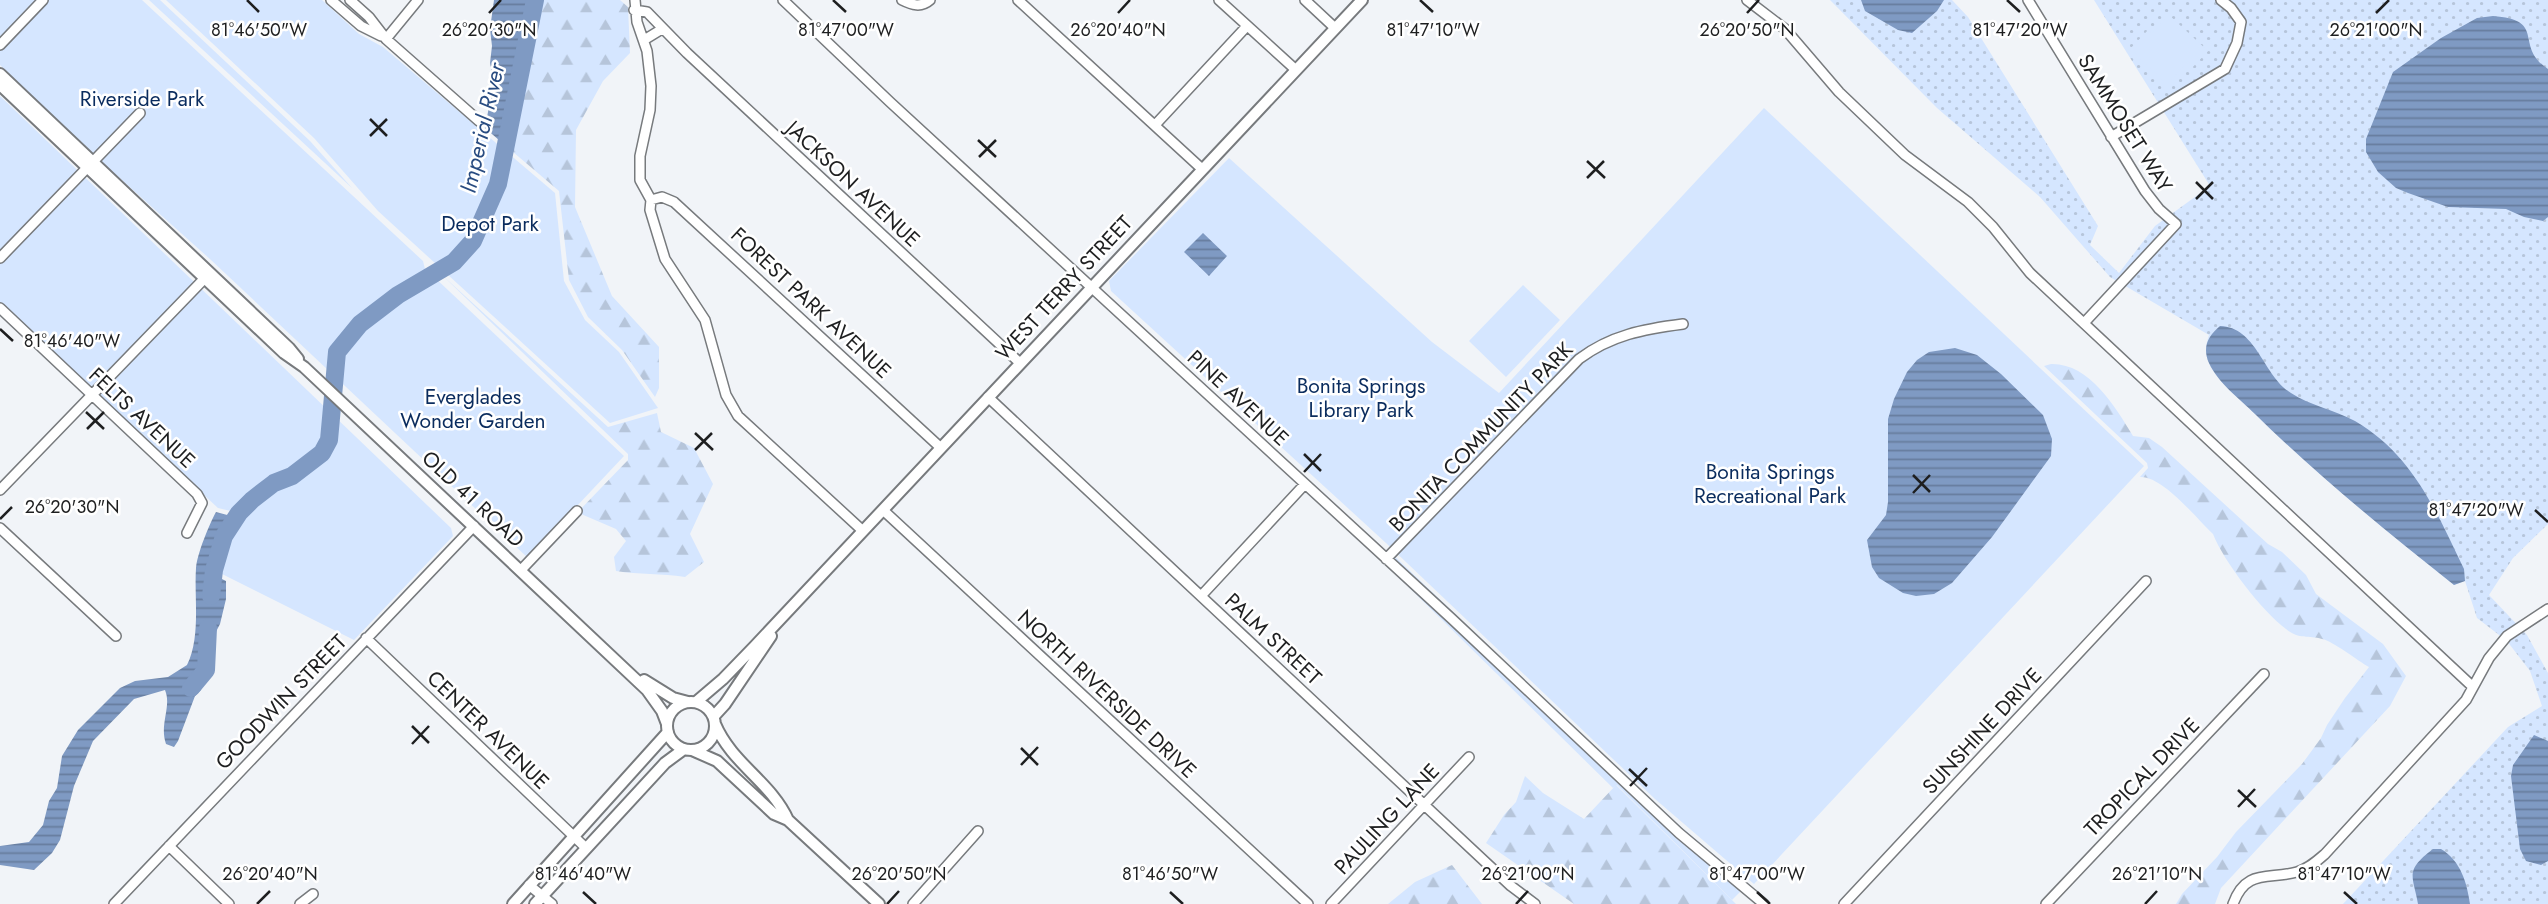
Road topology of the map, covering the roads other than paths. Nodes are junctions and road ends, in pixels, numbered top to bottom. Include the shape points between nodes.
1 (43, 0) edge
2 (331, 0) edge
3 (349, 0) edge
4 (418, 0) edge
5 (783, 0) edge
6 (902, 0) edge
7 (930, 0) edge
8 (1018, 0) edge
9 (1219, 0) edge
10 (1305, 0) edge
11 (1362, 0) edge
12 (1747, 0) edge
13 (2028, 0) edge
14 (2221, 0) edge
15 (634, 5) edge
16 (1247, 26) junction
17 (1335, 28) junction
18 (662, 29) junction
19 (386, 39) junction
20 (644, 40) junction
21 (0, 44) edge
22 (1296, 70) junction
23 (0, 74) edge
24 (0, 85) edge
25 (140, 113) dead end
26 (479, 121) dead end
27 (1154, 125) junction
28 (2111, 137) junction
29 (90, 164) junction
30 (1202, 169) junction
31 (651, 200) junction
32 (0, 258) edge
33 (205, 278) junction
34 (1091, 287) junction
35 (0, 308) edge
36 (2084, 323) junction
37 (1683, 324) dead end
38 (1020, 363) junction
39 (304, 367) junction
40 (92, 396) junction
41 (988, 397) junction
42 (941, 448) junction
43 (1306, 484) junction
44 (0, 490) edge
45 (883, 510) junction
46 (577, 511) dead end
47 (474, 526) junction
48 (0, 528) edge
49 (863, 531) junction
50 (187, 533) dead end
51 (1387, 559) junction
52 (522, 570) junction
53 (2146, 582) dead end
54 (1201, 596) junction
55 (795, 603) junction
56 (2548, 608) edge
57 (116, 636) dead end
58 (366, 638) junction
59 (616, 660) junction
60 (2264, 674) dead end
61 (2473, 687) junction
62 (692, 702) junction
63 (715, 720) junction
64 (668, 728) junction
65 (688, 749) junction
66 (1469, 757) dead end
67 (1424, 805) junction
68 (788, 820) junction
69 (978, 831) dead end
70 (574, 836) junction
71 (169, 846) junction
72 (586, 848) junction
73 (530, 885) junction
74 (313, 894) dead end
75 (538, 900) edge
76 (114, 904) edge
77 (229, 904) edge
78 (300, 904) edge
79 (513, 904) edge
80 (552, 904) edge
81 (879, 904) edge
82 (913, 904) edge
83 (1308, 904) edge
84 (1331, 904) edge
85 (1535, 904) edge
86 (1764, 904) edge
87 (1843, 904) edge
88 (2046, 904) edge
89 (2233, 904) edge

1 - 21 street
2 - 19 street via 361,26
3 - 19 street
4 - 19 street
5 - 34 street, PINE AVENUE
6 - 7 street via 914,5
8 - 27 street
9 - 16 street
10 - 17 street
11 - 17 street, WEST TERRY STREET
12 - 36 street via 1785,29 1839,92 1905,155 1968,202 2030,273
13 - 28 street, SAMMOSET WAY
14 - 28 street via 2241,22 2238,43 2225,69
15 - 18 street, JACKSON AVENUE
15 - 20 street
16 - 22 street
16 - 27 street
17 - 22 street, WEST TERRY STREET
18 - 20 street
18 - 38 street, JACKSON AVENUE
19 - 26 street
20 - 31 street via 652,97 639,169
22 - 30 street, WEST TERRY STREET
23 - 29 street, OLD 41 ROAD
24 - 29 street, OLD 41 ROAD
25 - 29 street
27 - 30 street
28 - 36 street, SAMMOSET WAY via 2151,201 2176,224
29 - 32 street
29 - 33 street, OLD 41 ROAD
29 - 39 street, OLD 41 ROAD
30 - 34 street, WEST TERRY STREET
31 - 42 street, FOREST PARK AVENUE via 662,197 674,202
31 - 49 street via 649,210 665,259 705,320 726,394 738,416
33 - 39 street, OLD 41 ROAD
33 - 40 street
34 - 38 street, WEST TERRY STREET
34 - 43 street, PINE AVENUE
35 - 40 street, FELTS AVENUE
36 - 61 street
37 - 51 street, BONITA COMMUNITY PARK via 1618,336 1578,359
38 - 41 street, WEST TERRY STREET
39 - 47 street, OLD 41 ROAD
40 - 44 street
40 - 50 street, FELTS AVENUE via 197,494 202,503
41 - 42 street, WEST TERRY STREET
41 - 54 street, PALM STREET
42 - 45 street, WEST TERRY STREET
43 - 51 street, PINE AVENUE
43 - 54 street
45 - 49 street, WEST TERRY STREET
45 - 83 street, NORTH RIVERSIDE DRIVE
46 - 52 street
47 - 52 street, OLD 41 ROAD
47 - 58 street, GOODWIN STREET
48 - 57 street
49 - 55 street, WEST TERRY STREET
51 - 86 street, PINE AVENUE via 1679,833
52 - 59 street, OLD 41 ROAD
53 - 87 street, SUNSHINE DRIVE
54 - 67 street, PALM STREET
55 - 62 street, WEST TERRY STREET via 723,679
55 - 63 street, WEST TERRY STREET
56 - 61 street via 2507,636 2488,658
58 - 70 street, CENTER AVENUE
58 - 71 street, GOODWIN STREET
59 - 62 street, OLD 41 ROAD via 673,698
59 - 64 street, OLD 41 ROAD via 663,710
60 - 88 street, TROPICAL DRIVE
61 - 89 street via 2325,855 2296,873 2260,875 2244,886
62 - 63 street via 709,710
62 - 64 street via 674,710
63 - 65 street via 715,732 706,745
63 - 68 street via 723,742 781,803
64 - 65 street via 677,745
64 - 70 street
65 - 68 street via 717,761 774,814
65 - 72 street via 665,763
66 - 67 street, PAULING LANE
67 - 84 street, PAULING LANE
67 - 85 street, PALM STREET
68 - 81 street
69 - 82 street
70 - 72 street, CENTER AVENUE
70 - 73 street
71 - 76 street, GOODWIN STREET
71 - 77 street
72 - 75 street
73 - 75 street
73 - 79 street
74 - 78 street
75 - 80 street

